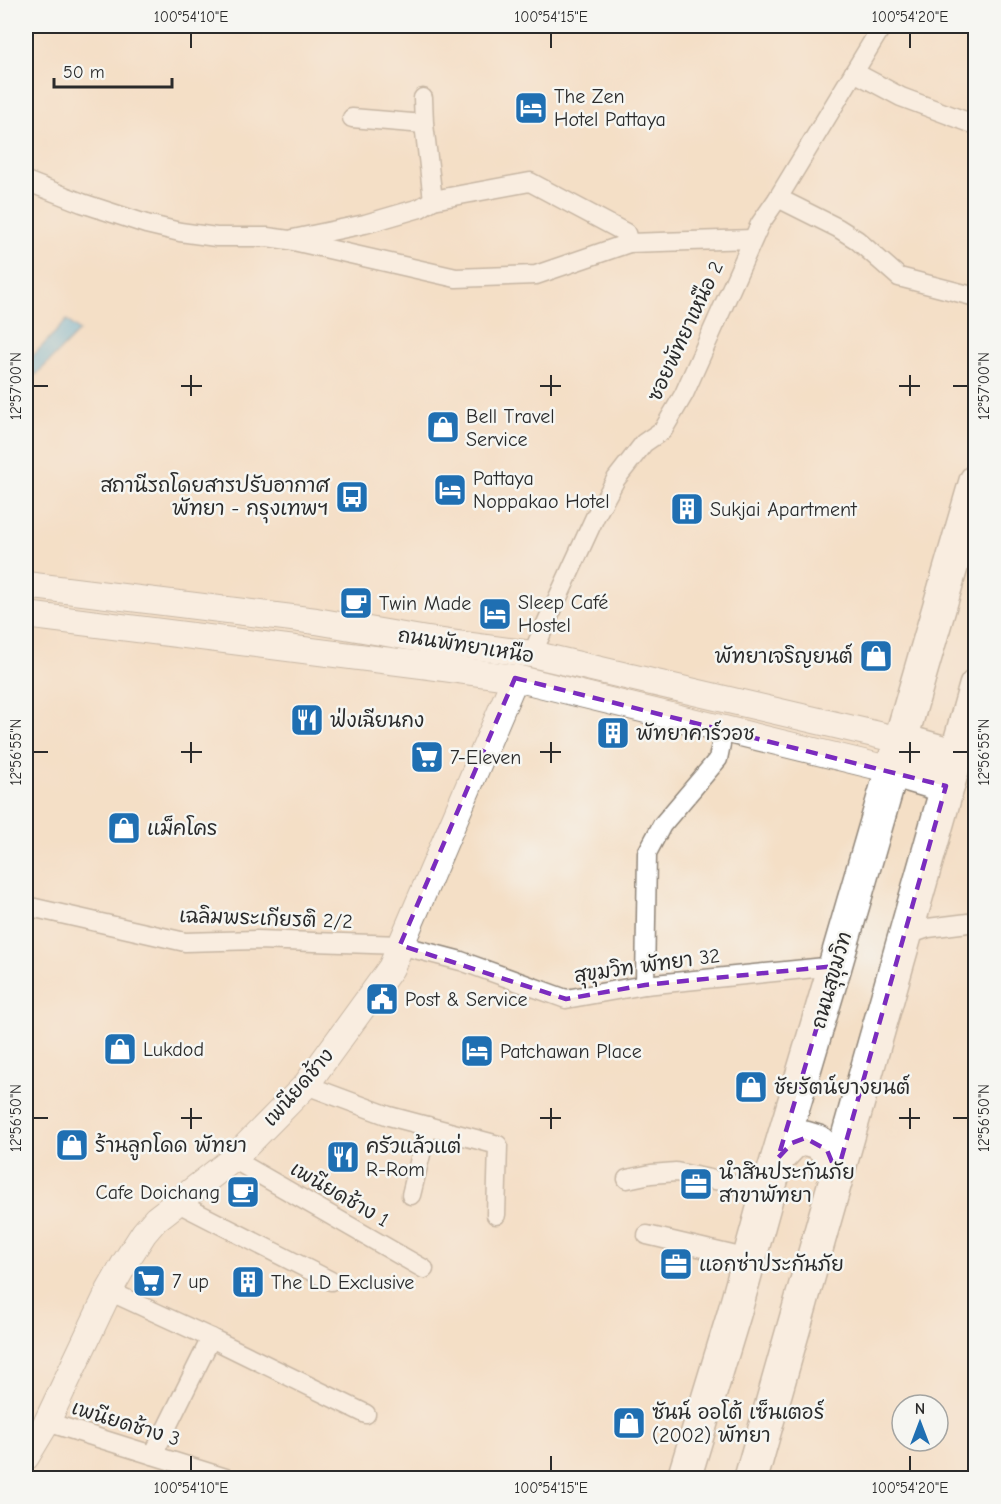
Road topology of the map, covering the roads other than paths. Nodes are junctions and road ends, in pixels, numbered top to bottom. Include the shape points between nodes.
1 (882, 26) edge
2 (854, 72) junction
3 (423, 98) dead end
4 (352, 118) dead end
5 (424, 124) junction
6 (975, 125) edge
7 (26, 182) edge
8 (778, 198) junction
9 (433, 200) junction
10 (752, 239) junction
11 (289, 240) junction
12 (629, 243) junction
13 (975, 297) edge
14 (975, 481) edge
15 (26, 585) edge
16 (26, 615) edge
17 (532, 654) junction
18 (515, 678) junction
19 (975, 686) edge
20 (724, 729) junction
21 (896, 755) junction
22 (951, 771) junction
23 (26, 906) edge
24 (975, 922) edge
25 (905, 936) junction
26 (400, 945) junction
27 (835, 966) junction
28 (645, 985) junction
29 (306, 1085) junction
30 (428, 1126) junction
31 (778, 1158) junction
32 (233, 1159) junction
33 (837, 1174) junction
34 (627, 1179) dead end
35 (768, 1191) junction
36 (411, 1195) dead end
37 (178, 1203) junction
38 (496, 1215) dead end
39 (646, 1235) dead end
40 (749, 1259) junction
41 (424, 1269) dead end
42 (331, 1281) dead end
43 (109, 1292) junction
44 (211, 1338) junction
45 (777, 1388) junction
46 (366, 1413) dead end
47 (47, 1422) junction
48 (153, 1455) junction
49 (26, 1457) edge
50 (226, 1479) edge
51 (684, 1479) edge
52 (751, 1479) edge
53 (771, 1479) edge

1 - 2 street, ซอยพัทยาเหนือ 2
2 - 6 street via 901,97
2 - 8 street, ซอยพัทยาเหนือ 2
3 - 5 street
4 - 5 street
5 - 9 street
7 - 11 street via 146,224 216,237
8 - 10 street, ซอยพัทยาเหนือ 2
8 - 13 street via 857,240 899,277
9 - 11 street via 420,208 365,224
9 - 12 street via 530,182 626,233
10 - 12 street
10 - 17 street, ซอยพัทยาเหนือ 2 via 684,394 663,430 644,443 616,479
11 - 12 street via 456,278 536,275
14 - 21 highway, ถนนสุขุมวิท
15 - 17 main road, ถนนพัทยาเหนือ via 316,621
16 - 18 main road, ถนนพัทยาเหนือ
17 - 21 main road, ถนนพัทยาเหนือ
18 - 20 main road, ถนนพัทยาเหนือ
18 - 26 main road, เพนียดช้าง
19 - 22 highway
20 - 21 main road, ถนนพัทยาเหนือ
20 - 28 street via 718,759 662,825 646,853
21 - 22 highway
21 - 27 highway, ถนนสุขุมวิท
22 - 25 highway
23 - 26 street, เฉลิมพระเกียรติ 2/2 via 185,942 257,940
24 - 25 street via 928,928
25 - 33 highway
26 - 28 street, สุขุมวิท พัทยา 32 via 461,961 566,999
26 - 29 main road, เพนียดช้าง via 391,968
27 - 28 street, สุขุมวิท พัทยา 32
27 - 31 highway, ถนนสุขุมวิท
29 - 30 street
29 - 32 main road, เพนียดช้าง
30 - 36 street
30 - 38 street via 498,1145
31 - 33 highway via 792,1143 805,1138 827,1150
31 - 35 highway, ถนนสุขุมวิท
32 - 37 main road, เพนียดช้าง
32 - 41 street, เพนียดช้าง 1
33 - 45 highway
34 - 35 street via 676,1172
35 - 40 highway, ถนนสุขุมวิท
37 - 42 street
37 - 43 main road, เพนียดช้าง via 144,1233
39 - 40 street
40 - 51 highway, ถนนสุขุมวิท
43 - 44 street
43 - 47 main road, เพนียดช้าง
44 - 46 street
44 - 48 street
45 - 52 highway
45 - 53 highway
47 - 48 street, เพนียดช้าง 3
47 - 49 main road, เพนียดช้าง
48 - 50 street, เพนียดช้าง 3

